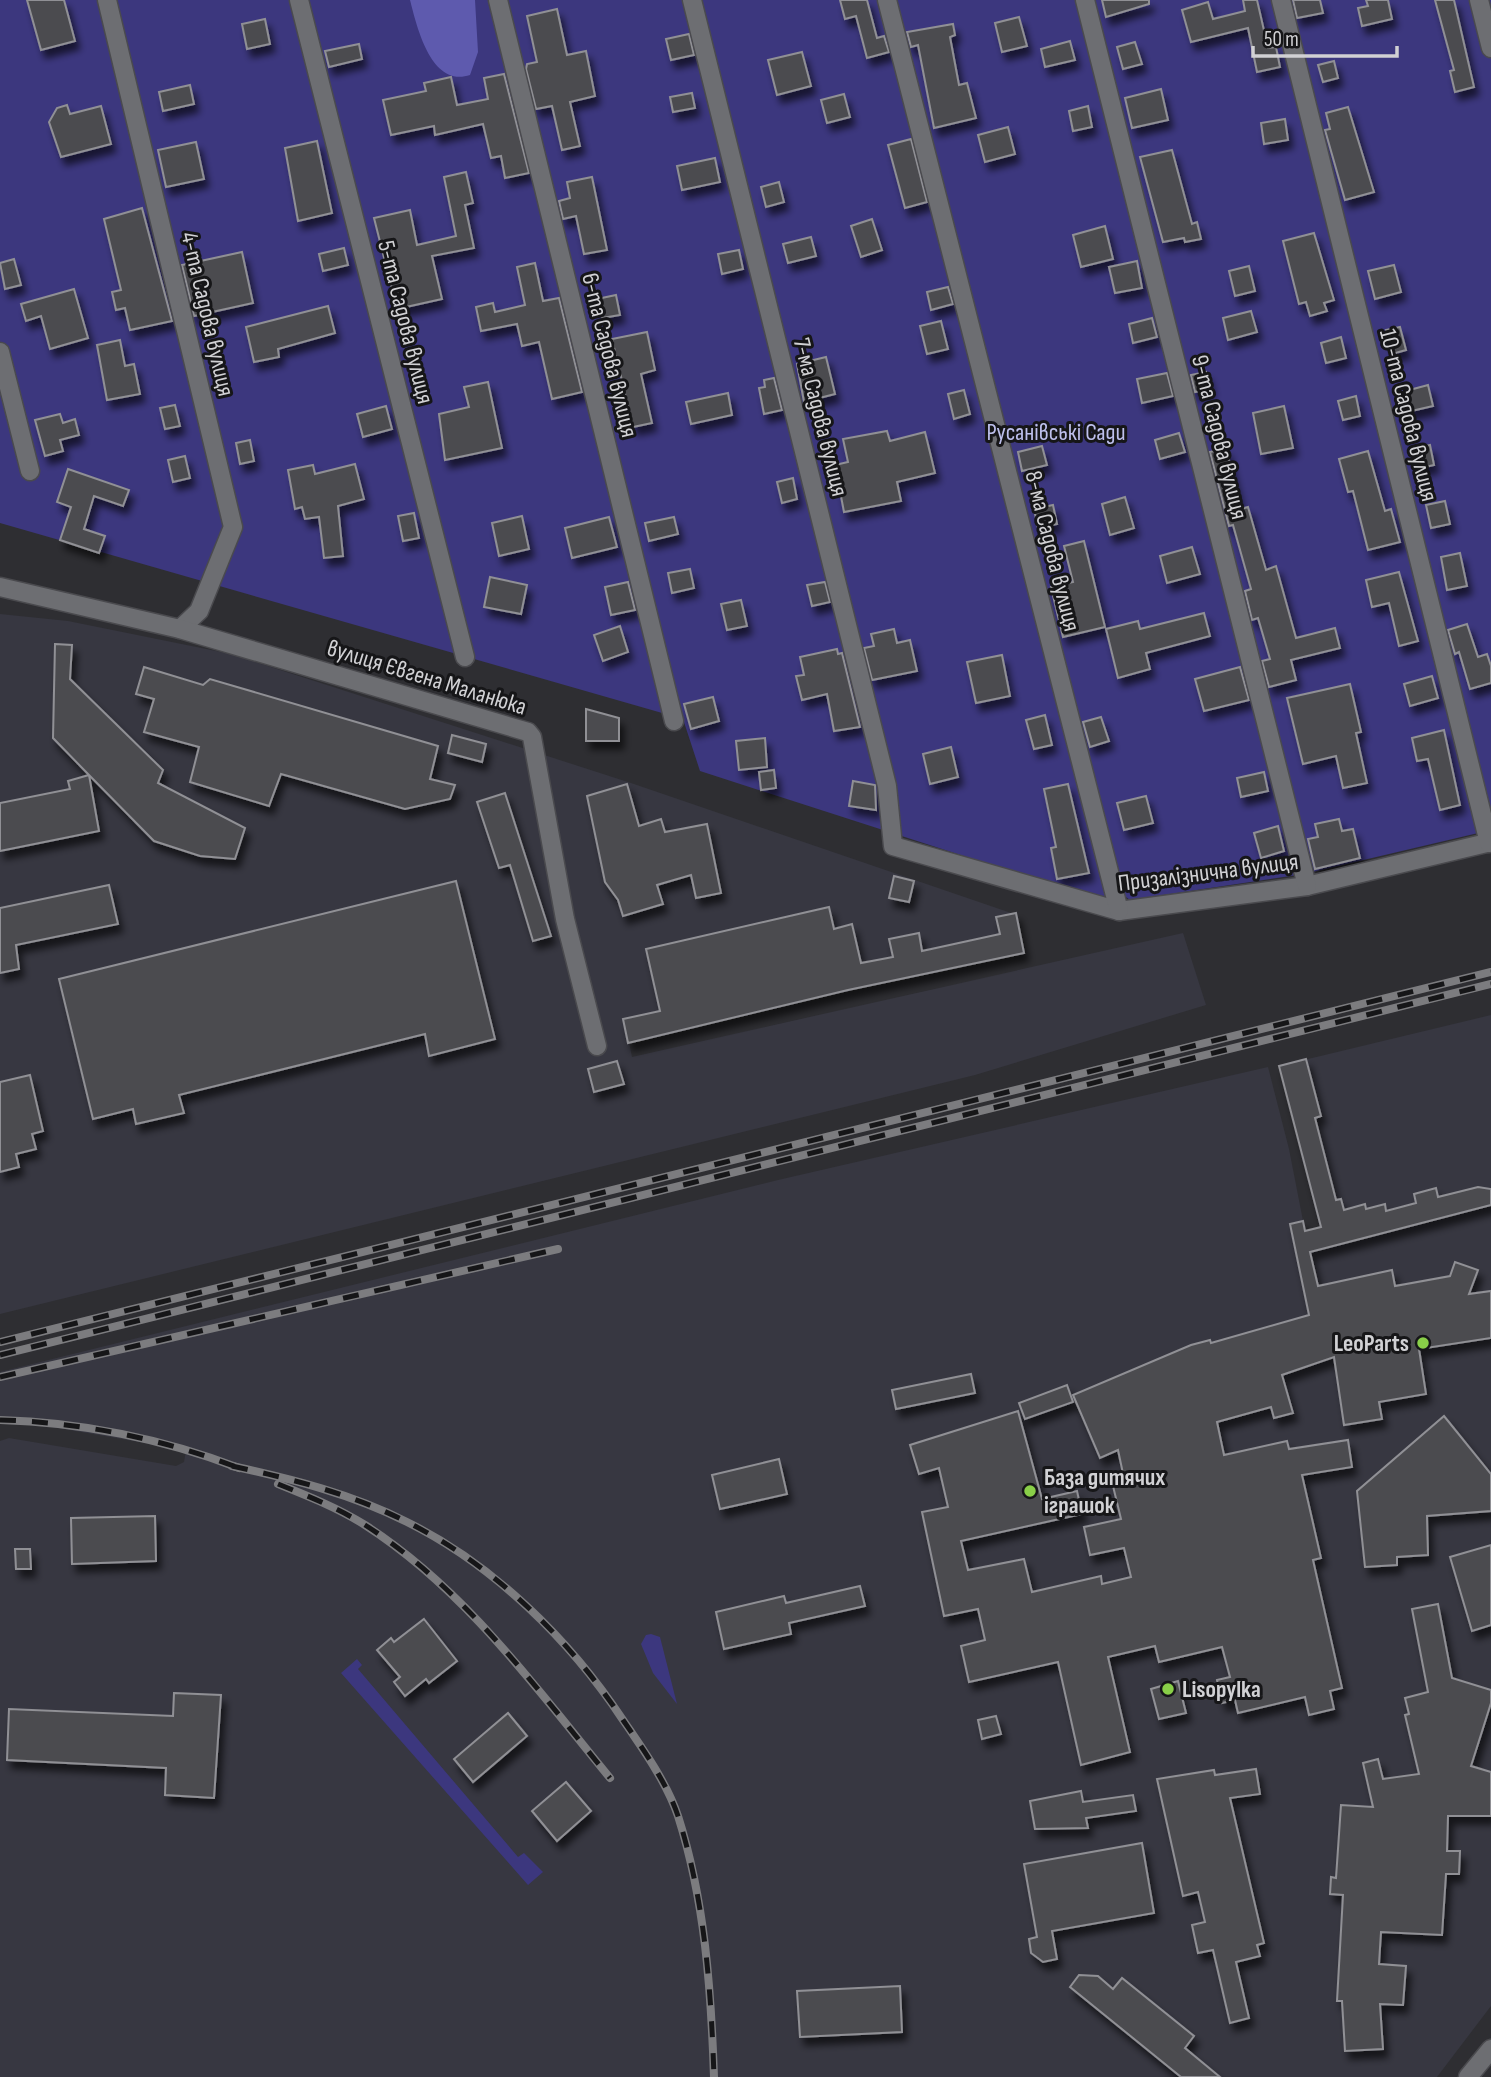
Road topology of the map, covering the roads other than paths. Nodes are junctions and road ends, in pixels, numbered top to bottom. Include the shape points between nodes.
1 (107, 0) edge
2 (299, 0) edge
3 (498, 0) edge
4 (692, 0) edge
5 (887, 0) edge
6 (1085, 0) edge
7 (1281, 0) edge
8 (1479, 0) edge
9 (1491, 48) edge
10 (0, 352) edge
11 (30, 471) dead end
12 (0, 587) edge
13 (180, 629) junction
14 (465, 657) dead end
15 (674, 721) dead end
16 (1490, 842) edge
17 (893, 846) joint
18 (1307, 886) junction
19 (1119, 911) junction
20 (597, 1046) dead end
21 (1491, 2049) edge
22 (1468, 2077) edge

1 - 13 street, 4-та Садова вулиця via 233,527 199,611
2 - 14 street, 5-та Садова вулиця
3 - 15 street, 6-та Садова вулиця
4 - 17 street, 7-ма Садова вулиця via 887,786
5 - 19 street, 8-ма Садова вулиця
6 - 18 street, 9-та Садова вулиця
7 - 16 street, 10-та Садова вулиця
8 - 9 street
10 - 11 street
12 - 13 street, вулиця Євгена Маланюка
13 - 20 street, вулиця Євгена Маланюка via 528,732 565,919
16 - 18 street, Призалізнична вулиця
17 - 19 street, Призалізнична вулиця
18 - 19 street, Призалізнична вулиця
21 - 22 street

